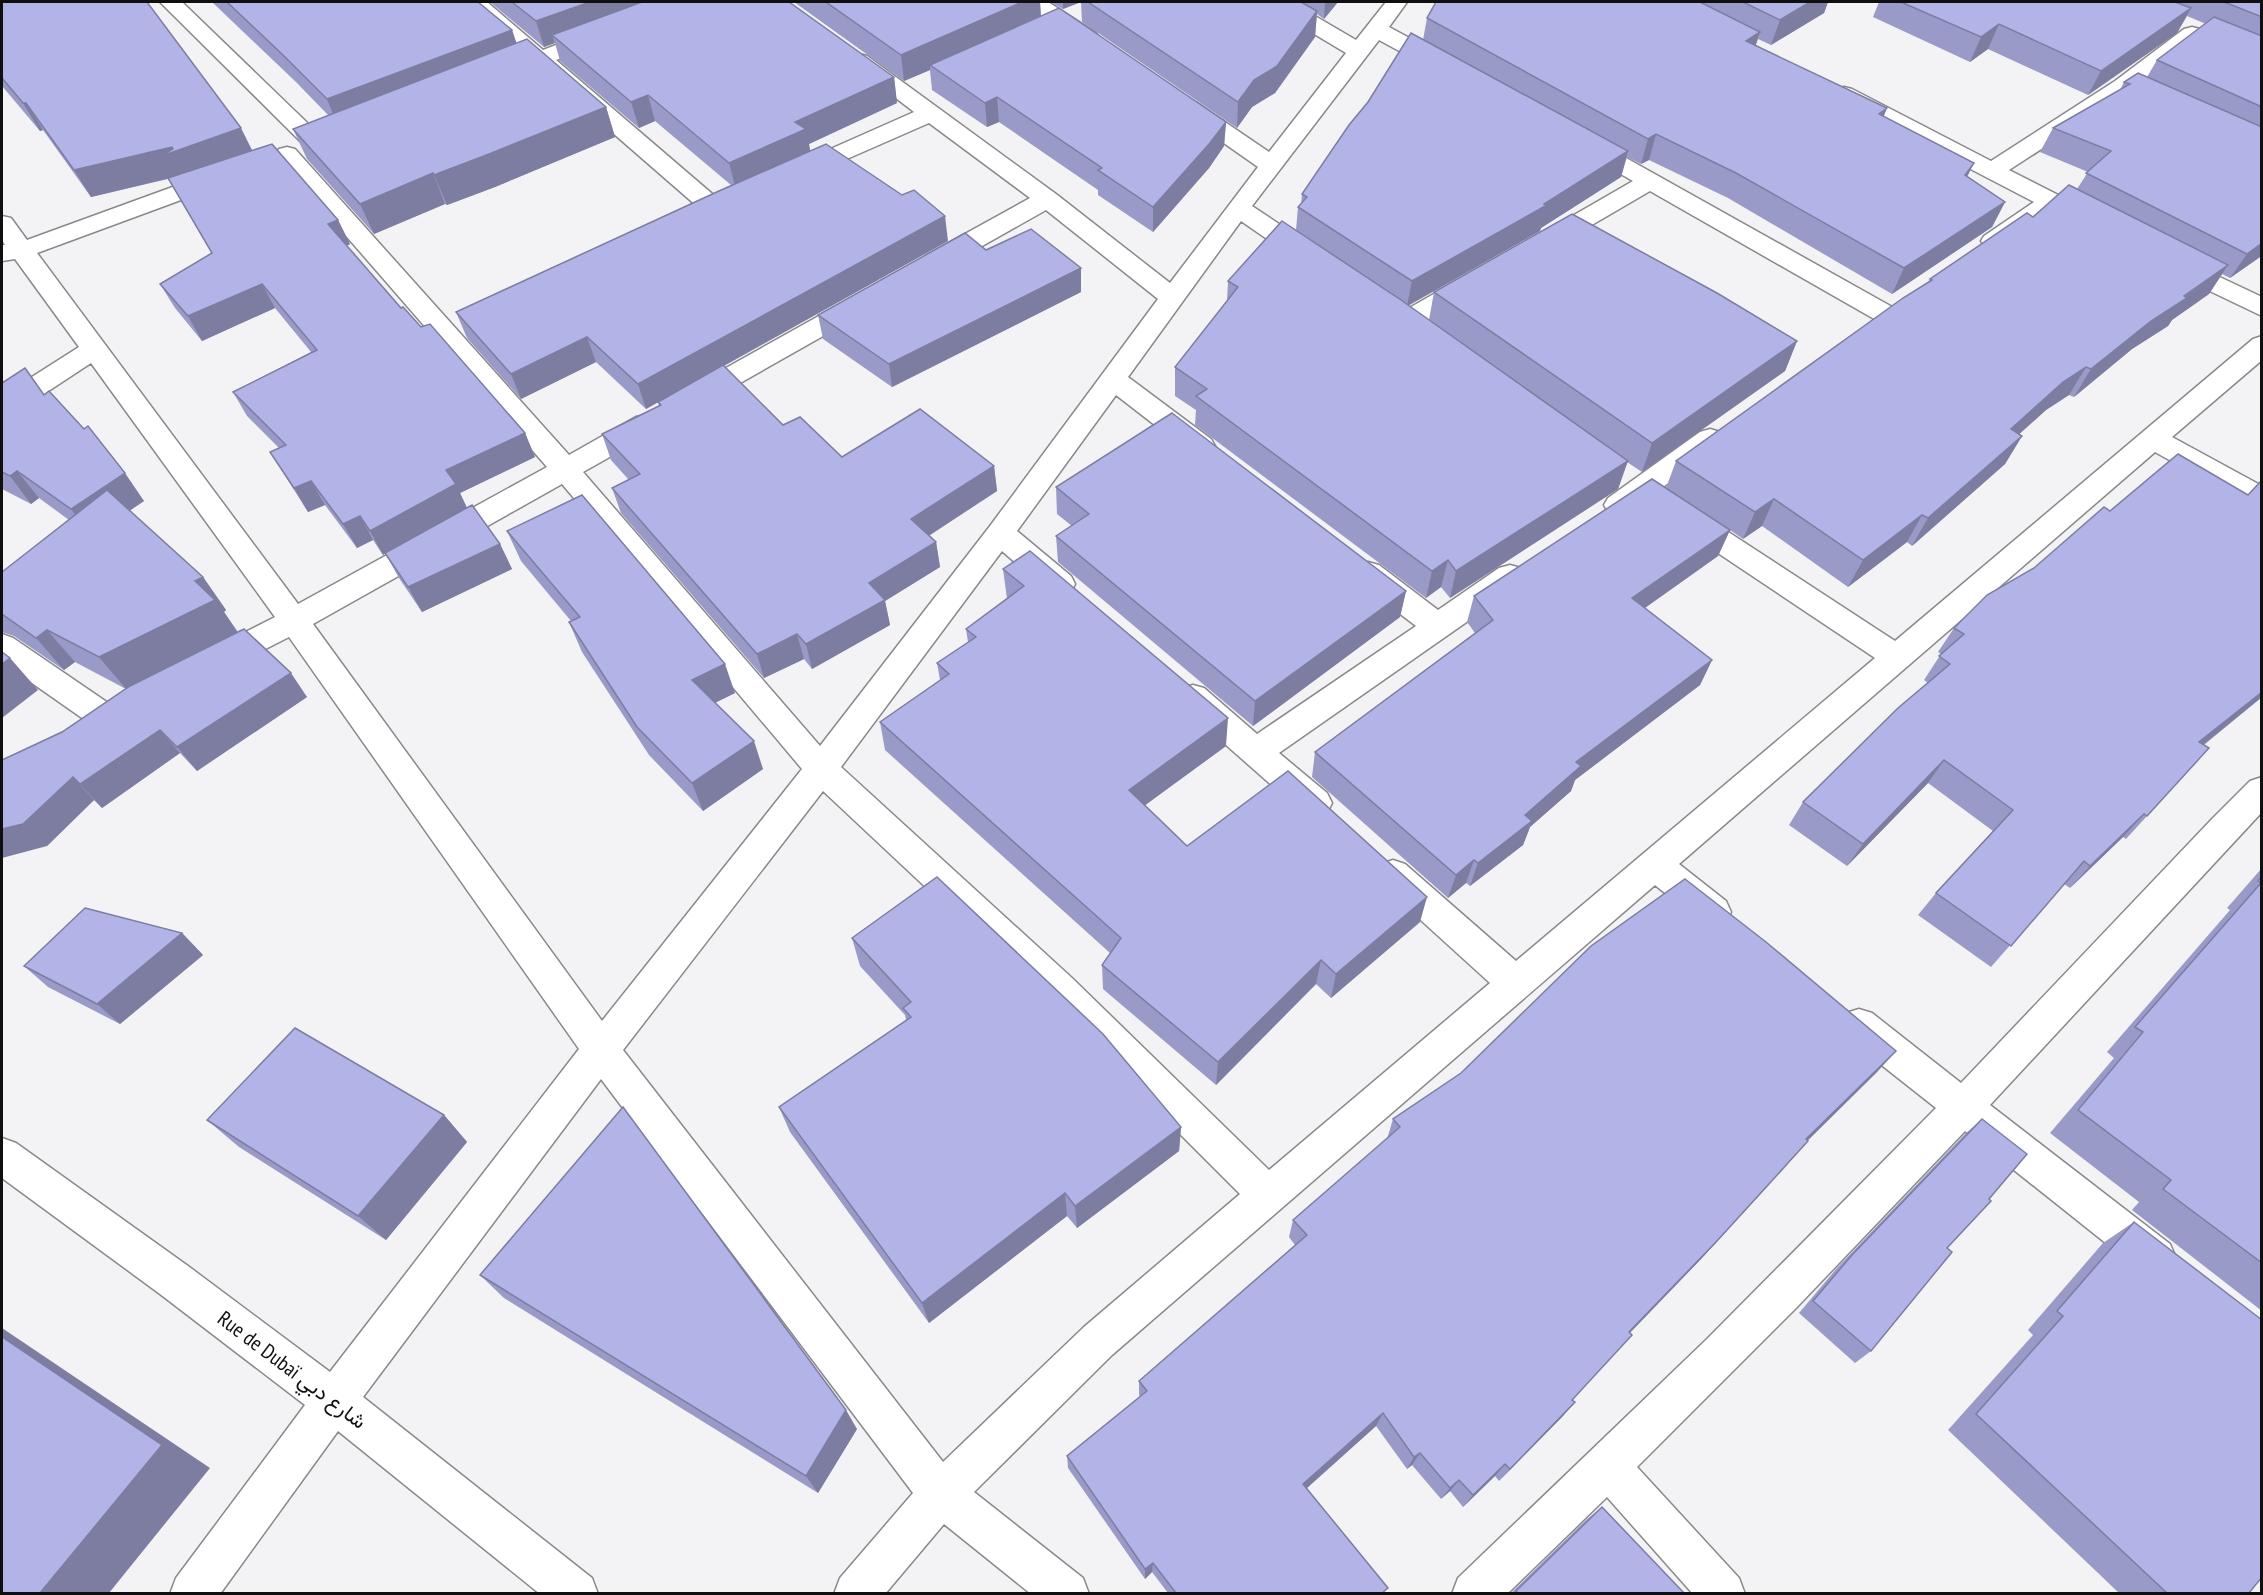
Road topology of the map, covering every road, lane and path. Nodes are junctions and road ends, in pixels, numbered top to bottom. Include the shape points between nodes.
1 (171, 2) edge
2 (475, 2) edge
3 (1034, 2) edge
4 (1277, 2) edge
5 (1398, 2) edge
6 (1073, 16) junction
7 (2175, 21) edge
8 (615, 30) edge
9 (1041, 30) edge
10 (1368, 41) junction
11 (845, 51) edge
12 (1110, 53) edge
13 (541, 59) junction
14 (1458, 74) edge
15 (488, 78) edge
16 (923, 83) dead end
17 (1825, 84) edge
18 (2123, 86) junction
19 (902, 93) junction
20 (1167, 93) edge
21 (2145, 96) edge
22 (930, 114) junction
23 (1570, 136) edge
24 (265, 162) junction
25 (1271, 165) junction
26 (1993, 170) junction
27 (779, 180) edge
28 (1651, 181) junction
29 (1047, 199) junction
30 (2051, 201) junction
31 (1238, 208) junction
32 (715, 209) edge
33 (2083, 217) edge
34 (2, 223) edge
35 (11, 252) edge
36 (1973, 254) edge
37 (2156, 254) edge
38 (1520, 256) edge
39 (1327, 268) edge
40 (1489, 274) edge
41 (910, 276) edge
42 (879, 293) edge
43 (1172, 297) junction
44 (2262, 308) edge
45 (1885, 314) edge
46 (1406, 321) edge
47 (2262, 345) edge
48 (94, 349) junction
49 (1113, 379) junction
50 (2, 408) edge
51 (1729, 426) edge
52 (2152, 438) junction
53 (1225, 464) edge
54 (565, 469) junction
55 (1632, 482) junction
56 (2262, 499) edge
57 (1593, 521) edge
58 (1000, 533) junction
59 (1345, 555) edge
60 (1534, 560) edge
61 (1079, 601) edge
62 (294, 621) junction
63 (1436, 625) junction
64 (2, 646) edge
65 (1896, 657) junction
66 (188, 674) edge
67 (1168, 676) edge
68 (73, 732) edge
69 (1257, 751) junction
70 (821, 769) junction
71 (2262, 790) edge
72 (1337, 823) edge
73 (1372, 855) edge
74 (1654, 864) junction
75 (1738, 930) edge
76 (1515, 984) junction
77 (1832, 1004) edge
78 (601, 1050) junction
79 (1963, 1107) junction
80 (4, 1161) edge
81 (1268, 1194) junction
82 (2187, 1282) edge
83 (334, 1401) junction
84 (1609, 1468) junction
85 (940, 1494) junction
86 (192, 1593) edge
87 (576, 1593) edge
88 (856, 1593) edge
89 (1067, 1593) edge
90 (1474, 1593) edge
91 (1723, 1593) edge

1 - 24 street via 326,139
2 - 13 street
3 - 6 street
4 - 10 street
5 - 10 street
6 - 9 street
6 - 12 street
7 - 18 street via 2202,33
8 - 13 street
10 - 14 street
10 - 25 street
11 - 19 street
13 - 15 street
13 - 32 street
16 - 19 street
17 - 26 street
18 - 21 street
18 - 26 street
19 - 22 street
20 - 25 street
22 - 27 street
22 - 29 street
23 - 28 street
24 - 35 street
24 - 54 street via 457,329
25 - 31 street
26 - 30 street
28 - 38 street
28 - 45 street
29 - 41 street
29 - 43 street
30 - 33 street
30 - 36 street
31 - 39 street
31 - 43 street
34 - 35 street
35 - 48 street
37 - 44 street
40 - 46 street
42 - 54 street
43 - 49 street
47 - 52 street
48 - 50 street
48 - 62 street
49 - 53 street
49 - 58 street
51 - 55 street
52 - 56 street
52 - 65 street
54 - 62 street
54 - 70 street
55 - 57 street
55 - 65 street
58 - 61 street
58 - 70 street
59 - 63 street
60 - 63 street
62 - 66 street
62 - 78 street
63 - 69 street
64 - 68 street via 114,711
65 - 74 street
67 - 69 street
69 - 72 street
70 - 78 street
70 - 81 street via 1059,989
71 - 79 street
73 - 76 street
74 - 75 street
74 - 76 street
76 - 81 street
77 - 79 street
78 - 83 street
78 - 85 street
79 - 82 street
79 - 84 street
80 - 83 street, Rue de Dubaï شارع دبي via 165,1274
81 - 85 street via 1098,1341
83 - 86 street
83 - 87 street, Rue de Dubaï شارع دبي
84 - 90 street
84 - 91 street
85 - 88 street
85 - 89 street

